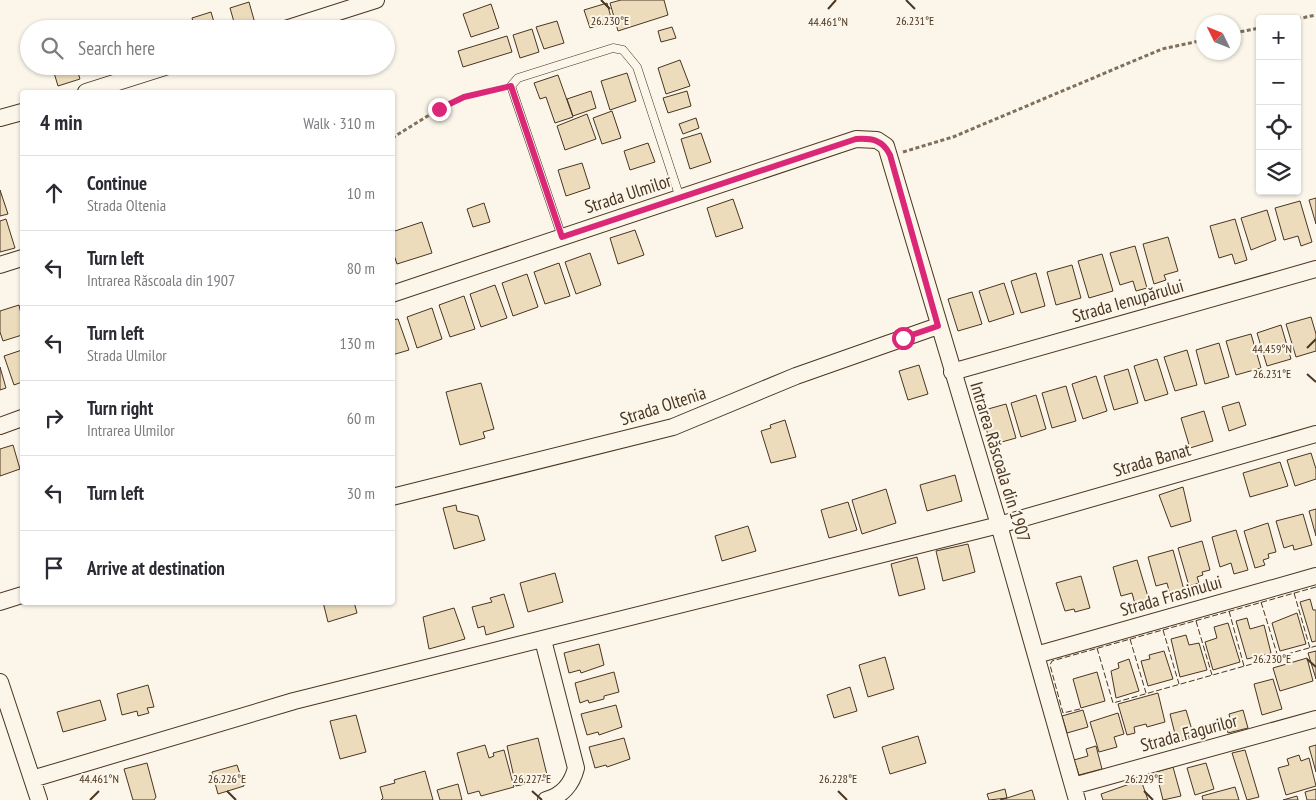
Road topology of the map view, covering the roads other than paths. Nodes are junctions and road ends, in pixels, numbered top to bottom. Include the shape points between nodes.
1 (376, 0) edge
2 (313, 20) edge
3 (140, 75) edge
4 (92, 90) edge
5 (20, 113) edge
6 (0, 118) edge
7 (877, 140) joint
8 (680, 198) junction
9 (562, 237) junction
10 (20, 259) edge
11 (0, 265) edge
12 (1316, 269) edge
13 (395, 293) edge
14 (938, 326) junction
15 (952, 372) junction
16 (20, 419) edge
17 (0, 426) edge
18 (1316, 434) edge
19 (395, 496) edge
20 (999, 525) junction
21 (1316, 576) edge
22 (20, 596) edge
23 (0, 602) edge
24 (543, 640) junction
25 (1036, 655) junction
26 (0, 682) edge
27 (1316, 719) edge
28 (32, 778) junction
29 (1075, 793) edge
30 (39, 800) edge
31 (546, 800) edge

1 - 2 street
3 - 4 street
5 - 6 street
7 - 8 street, Strada Ulmilor via 856,139
7 - 14 street, Intrarea Răscoala din 1907 via 886,146 890,155
8 - 9 street, Strada Ulmilor
8 - 9 lane via 637,67 623,50 613,48 518,78 511,86
9 - 13 street, Strada Ulmilor
10 - 11 street
12 - 15 street, Strada Ienupărului
14 - 15 street, Intrarea Răscoala din 1907
14 - 19 street, Strada Oltenia via 796,376 673,427
15 - 20 street, Intrarea Răscoala din 1907
16 - 17 street
18 - 20 street, Strada Banat
20 - 24 street, Strada Banat
20 - 25 street, Intrarea Răscoala din 1907
21 - 25 street, Strada Frasinului
22 - 23 street
24 - 28 street, Strada Banat via 294,701
24 - 31 street via 576,768 574,778 560,794
25 - 29 street, Intrarea Răscoala din 1907
26 - 28 street
27 - 29 street, Strada Fagurilor
28 - 30 street

